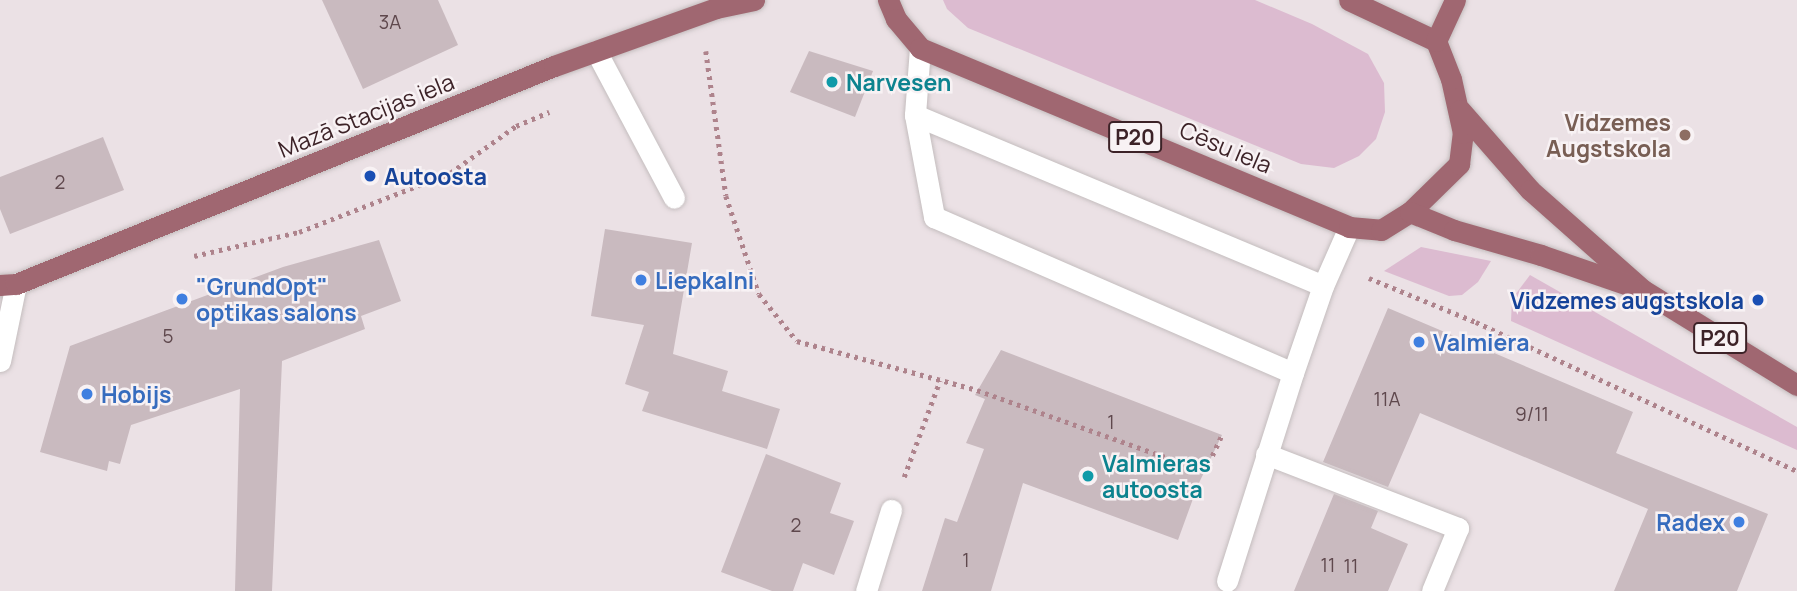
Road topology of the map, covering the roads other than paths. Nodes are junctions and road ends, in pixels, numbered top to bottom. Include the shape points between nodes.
1 (754, 0) edge
2 (888, 0) edge
3 (1455, 0) edge
4 (1353, 1) edge
5 (1436, 41) junction
6 (920, 48) junction
7 (596, 51) junction
8 (1458, 107) junction
9 (915, 115) junction
10 (674, 198) dead end
11 (1410, 212) junction
12 (1349, 227) junction
13 (8, 284) edge
14 (1323, 286) junction
15 (1643, 290) junction
16 (0, 361) edge
17 (1293, 373) junction
18 (1797, 385) edge
19 (1266, 454) junction
20 (891, 510) road end
21 (1227, 581) dead end
22 (866, 591) edge
23 (1432, 591) edge

1 - 7 main road, Mazā Stacijas iela via 716,8
2 - 6 main road, Cēsu iela / P20 via 896,19
3 - 5 main road
4 - 5 main road
5 - 8 main road, Cēsu iela / P20
6 - 9 street
6 - 12 main road, Cēsu iela / P20
7 - 10 street
7 - 13 main road, Mazā Stacijas iela
8 - 11 main road, Cēsu iela / P20 via 1463,133 1459,164
8 - 15 main road, Cēsu iela / P20 via 1530,190
9 - 14 street
9 - 17 street via 934,217
11 - 12 main road, Cēsu iela / P20 via 1381,230
11 - 15 main road, Cēsu iela / P20
12 - 14 street
13 - 16 street
14 - 17 street
15 - 18 main road, Cēsu iela / P20
17 - 19 street
19 - 21 street
19 - 23 street via 1458,528
20 - 22 street

